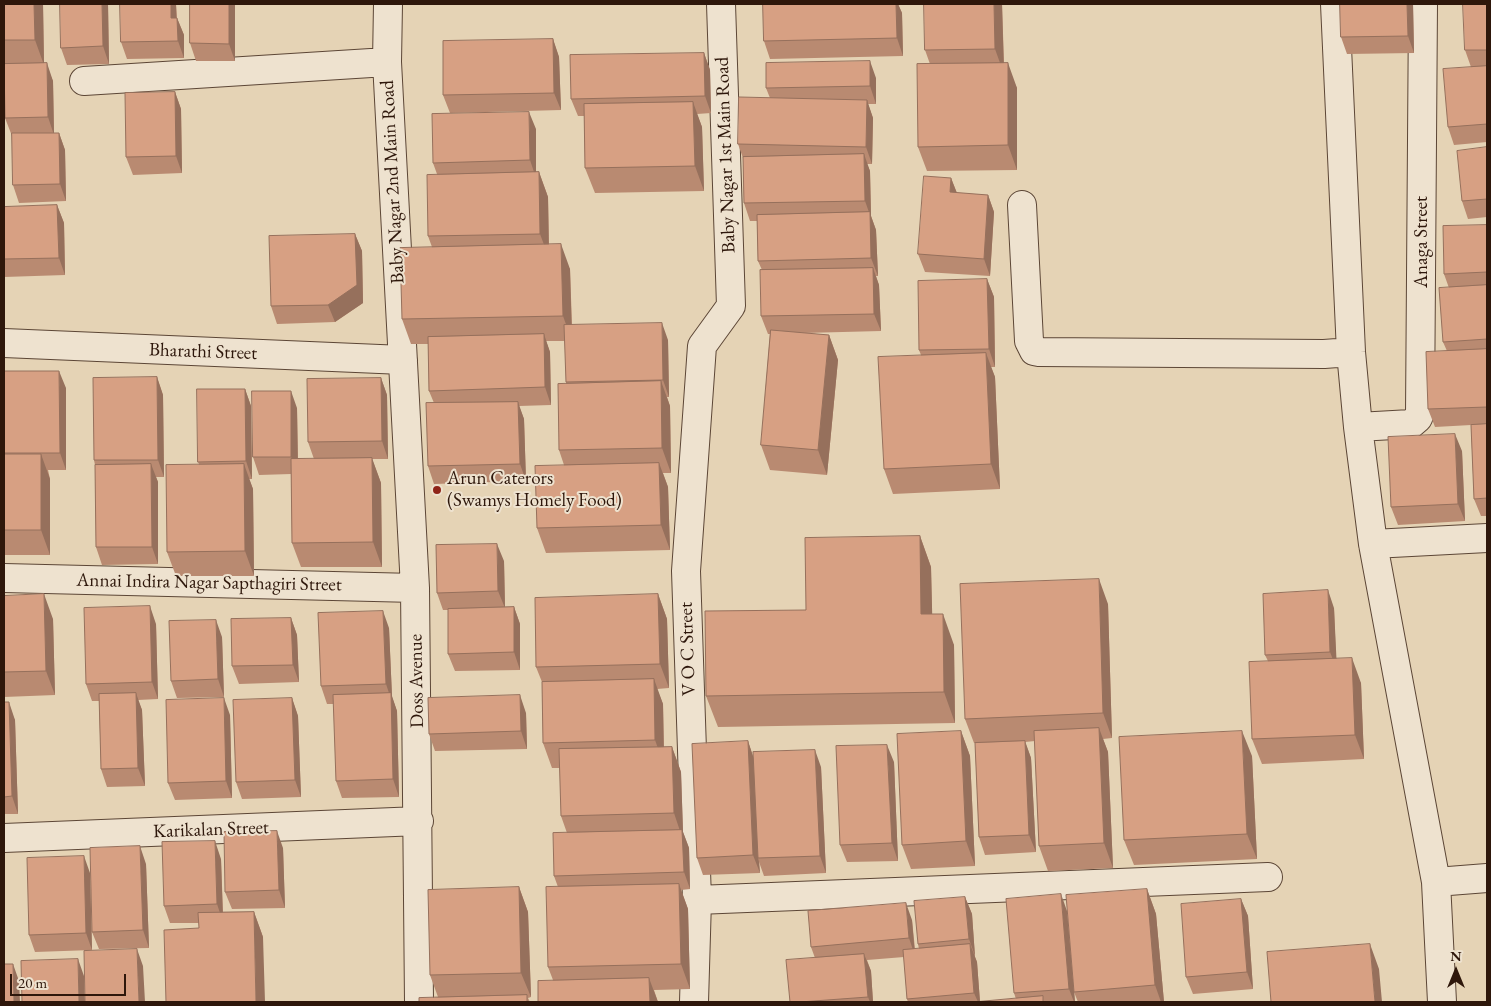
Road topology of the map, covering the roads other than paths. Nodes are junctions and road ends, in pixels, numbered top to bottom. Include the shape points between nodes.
1 (388, 4) edge
2 (721, 4) edge
3 (1335, 4) edge
4 (1423, 4) edge
5 (387, 62) junction
6 (84, 80) dead end
7 (1022, 205) dead end
8 (731, 306) joint
9 (4, 343) edge
10 (1351, 352) junction
11 (402, 360) junction
12 (1358, 427) junction
13 (1487, 538) edge
14 (1373, 544) junction
15 (4, 578) edge
16 (415, 588) junction
17 (419, 822) junction
18 (4, 838) edge
19 (1268, 876) dead end
20 (1487, 878) edge
21 (1436, 882) junction
22 (697, 900) junction
23 (419, 1002) edge
24 (694, 1002) edge
25 (1442, 1002) edge

1 - 5 street, Baby Nagar 2nd Main Road
2 - 8 street, Baby Nagar 1st Main Road
3 - 10 street
4 - 12 street, Anaga Street via 1420,413 1411,424
5 - 6 street
5 - 11 street, Baby Nagar 2nd Main Road
7 - 10 street via 1029,341 1034,350
8 - 22 street, V O C Street via 702,346 686,571
9 - 11 street, Bharathi Street
10 - 12 street
11 - 16 street, Doss Avenue
12 - 14 street
13 - 14 street
14 - 21 street
15 - 16 street, Annai Indira Nagar Sapthagiri Street
16 - 17 street, Doss Avenue
17 - 18 street, Karikalan Street
17 - 23 street, Doss Avenue
19 - 22 street
20 - 21 street
21 - 25 street
22 - 24 street, V O C Street

